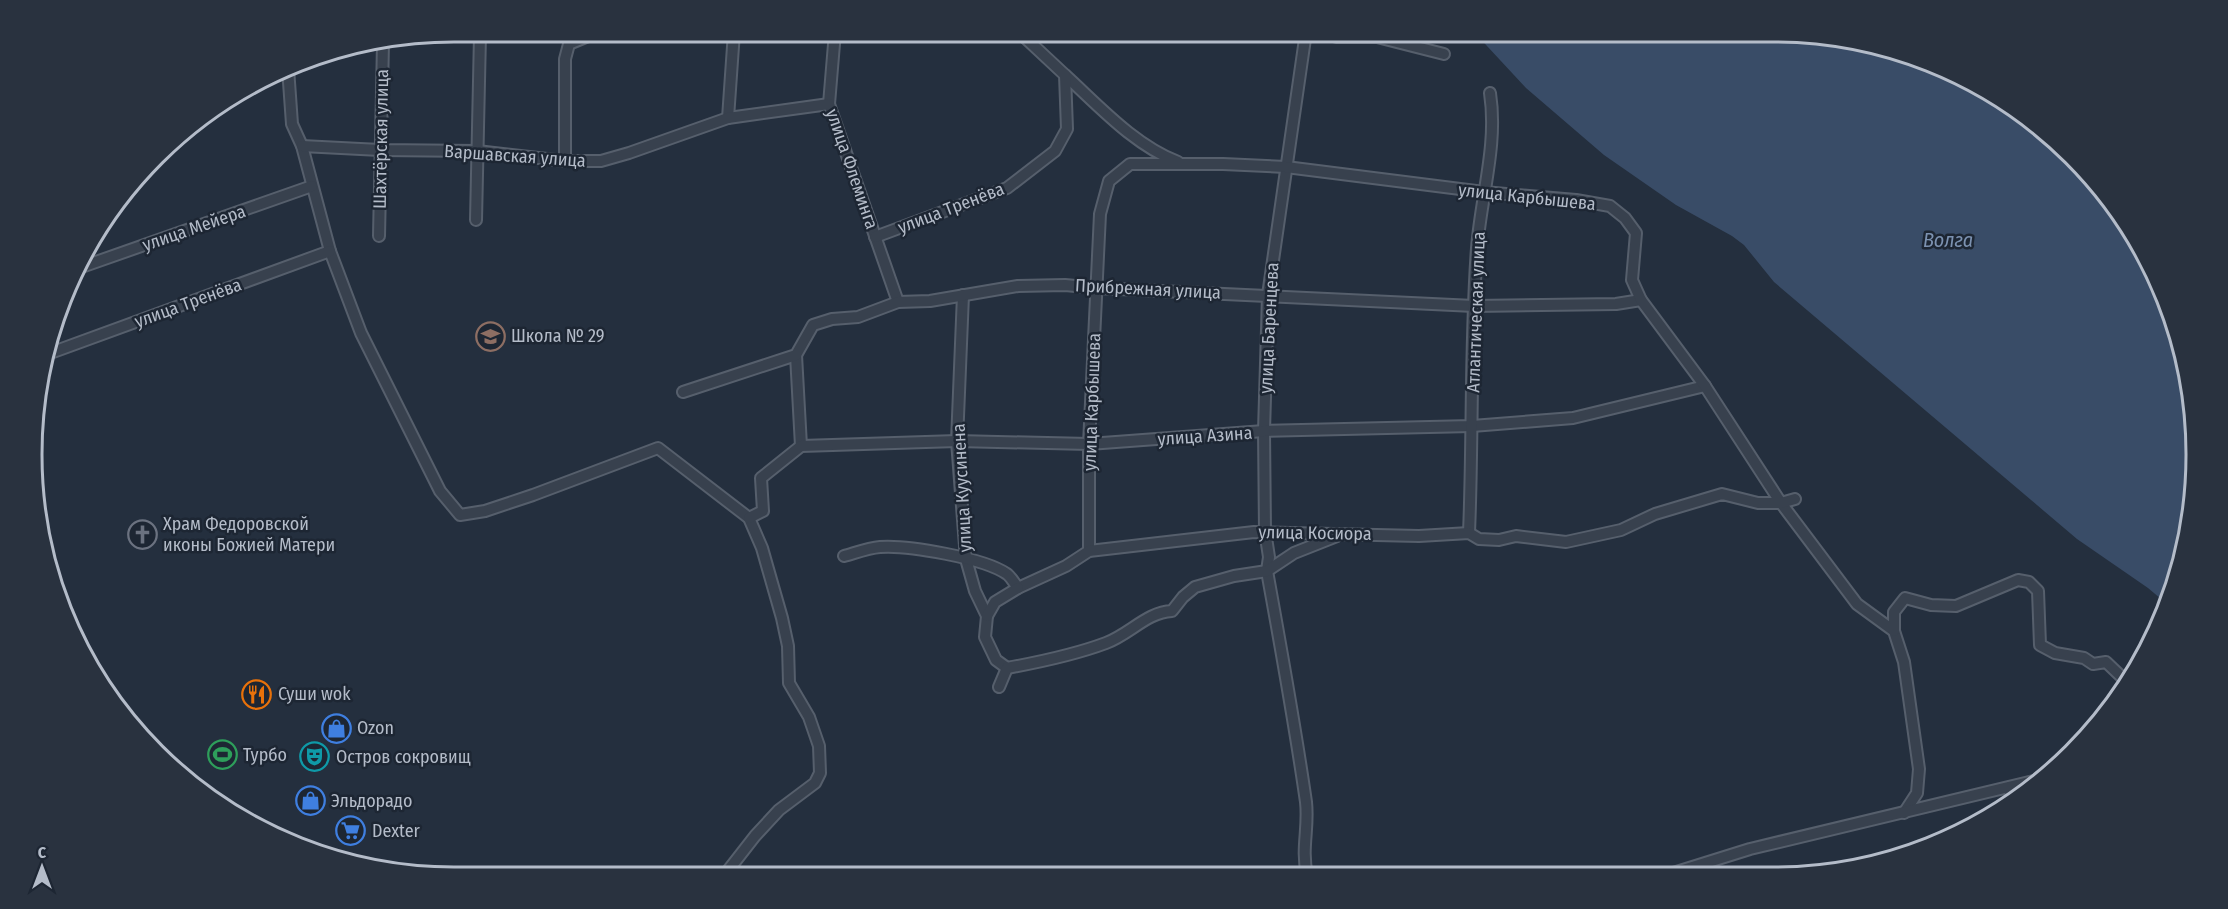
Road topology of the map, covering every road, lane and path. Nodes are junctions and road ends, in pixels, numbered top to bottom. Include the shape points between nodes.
1 (480, 42) edge
2 (573, 42) edge
3 (733, 42) edge
4 (834, 42) edge
5 (1030, 42) edge
6 (1305, 42) edge
7 (1394, 42) edge
8 (383, 49) edge
9 (1444, 54) dead end
10 (1065, 75) junction
11 (289, 77) edge
12 (1490, 93) dead end
13 (829, 104) junction
14 (728, 118) junction
15 (302, 146) junction
16 (380, 150) junction
17 (477, 151) junction
18 (565, 161) junction
19 (1185, 164) junction
20 (1286, 167) junction
21 (312, 186) junction
22 (1484, 192) junction
23 (476, 220) dead end
24 (379, 236) dead end
25 (875, 237) junction
26 (330, 250) junction
27 (89, 265) edge
28 (1097, 288) junction
29 (963, 295) junction
30 (1268, 295) junction
31 (1641, 300) junction
32 (898, 302) junction
33 (1474, 306) junction
34 (55, 351) edge
35 (796, 355) junction
36 (1705, 386) junction
37 (683, 393) dead end
38 (1472, 426) junction
39 (1264, 431) junction
40 (957, 441) junction
41 (1089, 444) junction
42 (801, 446) junction
43 (1795, 499) dead end
44 (1781, 503) junction
45 (749, 518) junction
46 (1265, 531) junction
47 (1347, 533) junction
48 (1469, 533) junction
49 (1089, 551) junction
50 (843, 556) dead end
51 (966, 559) junction
52 (1267, 571) junction
53 (1018, 588) junction
54 (987, 616) junction
55 (1894, 631) junction
56 (1006, 668) junction
57 (2121, 676) edge
58 (999, 687) dead end
59 (2022, 784) edge
60 (2010, 787) junction
61 (2010, 792) edge
62 (1904, 813) junction
63 (731, 867) edge
64 (1305, 867) edge
65 (1693, 867) edge

1 - 17 street
2 - 18 street via 568,44 565,59
3 - 14 street
4 - 13 street, улица Флеминга
5 - 10 street
6 - 20 street, улица Баренцева
7 - 9 street
8 - 16 street, Шахтёрская улица
10 - 19 street via 1143,144
10 - 25 street, улица Тренёва via 1067,129 1055,151 1007,188
11 - 15 street via 292,124
12 - 22 street, Атлантическая улица via 1492,112
13 - 14 street, Варшавская улица
13 - 25 street, улица Флеминга
14 - 18 street, Варшавская улица via 601,161
15 - 16 street, Варшавская улица
15 - 21 street
16 - 17 street, Варшавская улица
16 - 24 street, Шахтёрская улица
17 - 18 street, Варшавская улица
17 - 23 street
19 - 20 street, улица Карбышева
19 - 28 street, улица Карбышева via 1130,164 1109,181 1100,214
20 - 22 street, улица Карбышева
20 - 30 street, улица Баренцева
21 - 26 street
21 - 27 street, улица Мейера
22 - 31 street, улица Карбышева via 1610,206 1636,233 1632,280
22 - 33 street, Атлантическая улица
25 - 32 street, улица Флеминга
26 - 34 street, улица Тренёва
26 - 45 street via 361,333 440,491 460,515 533,495 658,448
28 - 29 street, Прибрежная улица via 1018,286
28 - 30 street, Прибрежная улица
28 - 41 street, улица Карбышева
29 - 32 street, Прибрежная улица
29 - 40 street, улица Куусинена
30 - 33 street, Прибрежная улица
30 - 39 street, улица Баренцева
31 - 33 street, Прибрежная улица via 1616,304
31 - 36 street, улица Карбышева
32 - 35 street, Прибрежная улица via 858,317 813,325
33 - 38 street, Атлантическая улица
35 - 37 street
35 - 42 street
36 - 38 street, улица Азина via 1573,418
36 - 44 street, улица Карбышева
38 - 39 street, улица Азина
38 - 48 street, Атлантическая улица
39 - 41 street, улица Азина
39 - 46 street, улица Баренцева
40 - 41 street, улица Азина
40 - 42 street, улица Азина
40 - 51 street, улица Куусинена
41 - 49 street, улица Карбышева
42 - 45 street via 761,478 763,511
43 - 44 street, улица Косиора
44 - 48 street, улица Косиора via 1758,504 1722,494 1655,514 1621,530 1566,542 1516,536 1479,539
44 - 55 street, улица Карбышева via 1857,604
45 - 63 street via 782,618 789,682 809,717 819,746 820,773 815,783 779,810
46 - 47 street, улица Косиора
46 - 49 street, улица Косиора
46 - 52 street, улица Баренцева
47 - 48 street, улица Косиора
47 - 52 street via 1294,553
49 - 53 street, улица Косиора
50 - 51 street via 878,547 904,547
51 - 53 street via 1008,574
51 - 54 street, улица Куусинена
52 - 56 street via 1195,587 1172,610 1153,614 1133,630 1108,642 1046,662
52 - 64 street, улица Баренцева via 1298,741 1307,815
53 - 54 street, улица Косиора via 995,602
54 - 56 street, улица Куусинена via 985,637 996,660
55 - 57 street via 1894,612 1905,598 1956,606 2018,580 2029,582 2038,591 2040,645 2093,664 2106,662
55 - 62 street via 1904,662 1919,769 1917,793
56 - 58 street
59 - 60 street
60 - 61 street
60 - 62 street
62 - 65 street via 1761,846

